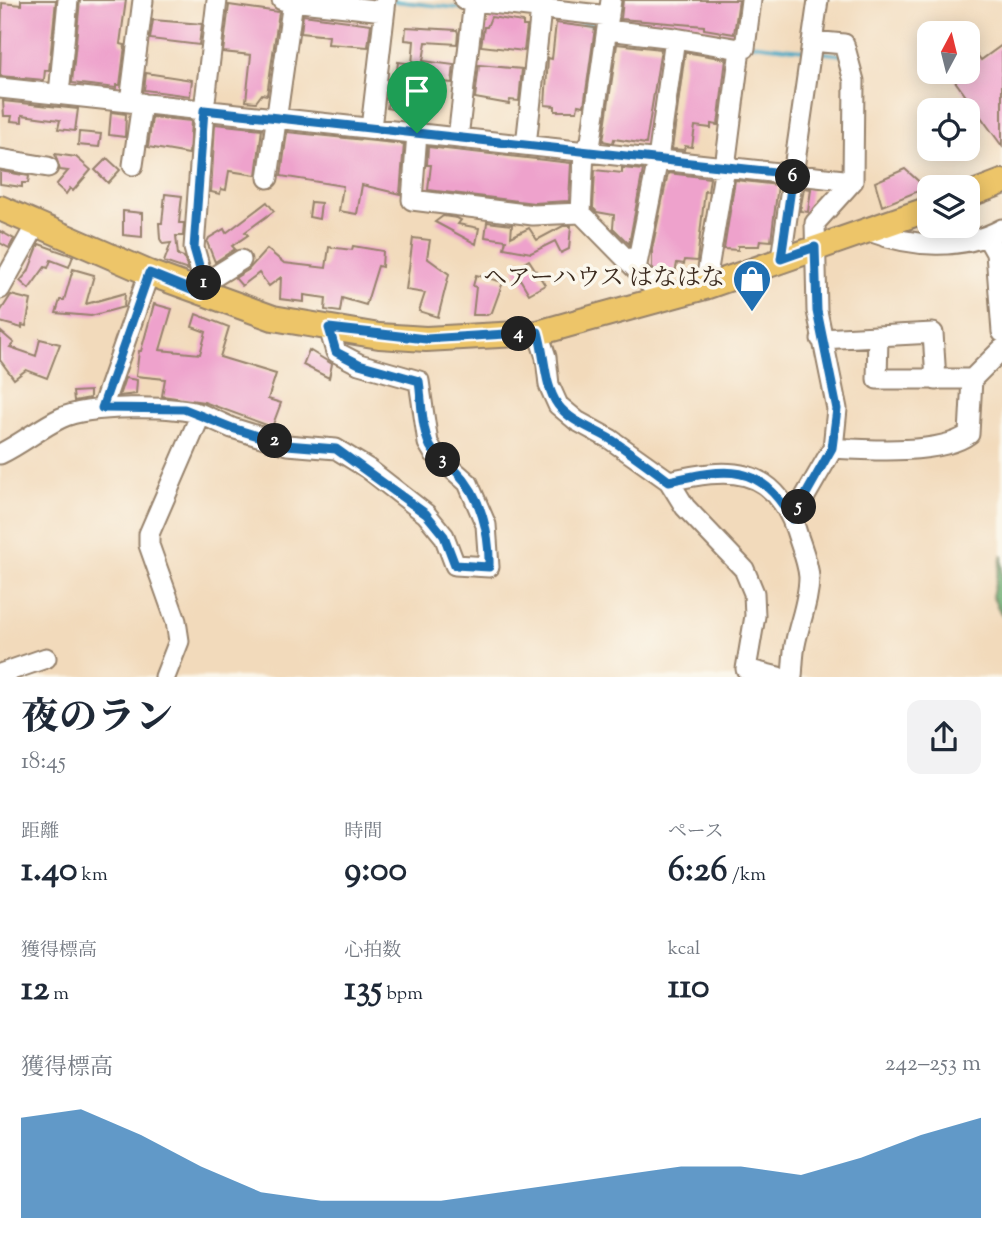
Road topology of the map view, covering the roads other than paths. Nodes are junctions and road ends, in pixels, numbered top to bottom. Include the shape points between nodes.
1 (68, 0) edge
2 (143, 0) edge
3 (217, 0) edge
4 (751, 0) edge
5 (818, 0) edge
6 (287, 1) edge
7 (469, 1) edge
8 (385, 6) edge
9 (541, 9) junction
10 (609, 15) edge
11 (675, 38) junction
12 (812, 41) junction
13 (740, 49) junction
14 (0, 88) edge
15 (59, 94) junction
16 (136, 103) junction
17 (204, 110) junction
18 (278, 118) junction
19 (371, 128) junction
20 (417, 133) junction
21 (458, 138) junction
22 (526, 145) junction
23 (584, 151) junction
24 (0, 159) edge
25 (658, 159) junction
26 (134, 165) dead end
27 (48, 167) dead end
28 (725, 167) junction
29 (793, 174) junction
30 (268, 178) dead end
31 (853, 181) junction
32 (1002, 182) edge
33 (980, 190) edge
34 (0, 208) edge
35 (917, 213) edge
36 (581, 214) junction
37 (37, 223) junction
38 (869, 231) junction
39 (995, 233) edge
40 (815, 247) junction
41 (781, 259) junction
42 (241, 260) dead end
43 (636, 269) junction
44 (149, 273) junction
45 (2, 282) edge
46 (705, 287) junction
47 (203, 288) junction
48 (664, 299) junction
49 (329, 328) junction
50 (538, 332) junction
51 (1002, 332) edge
52 (878, 337) junction
53 (821, 339) junction
54 (1002, 349) edge
55 (972, 379) junction
56 (936, 380) junction
57 (102, 408) junction
58 (201, 414) junction
59 (832, 448) junction
60 (0, 454) edge
61 (669, 481) junction
62 (792, 519) junction
63 (46, 658) dead end
64 (746, 673) edge
65 (0, 674) edge
66 (165, 677) edge
67 (778, 677) edge
68 (792, 677) edge

1 - 15 street
2 - 16 street
3 - 17 street
4 - 13 street via 745,48
5 - 12 street
6 - 8 street
6 - 18 street
7 - 9 street
7 - 21 street
8 - 19 street
9 - 10 street
9 - 22 street
10 - 11 street
10 - 23 street via 591,141
11 - 13 street
11 - 25 street
12 - 29 street
12 - 31 street via 844,44 854,81
13 - 28 street
14 - 15 street
15 - 16 street
16 - 17 street
16 - 26 street
17 - 18 street
17 - 47 street via 194,248
18 - 19 street
18 - 30 street
19 - 20 street
20 - 21 street
20 - 36 street via 412,200 533,215
21 - 22 street
22 - 23 street
23 - 25 street
23 - 36 street
24 - 27 street
25 - 28 street
25 - 43 street
28 - 29 street
28 - 46 street
29 - 31 street
29 - 41 street
31 - 40 street via 815,223
32 - 33 main road
34 - 37 main road
35 - 38 main road
36 - 43 street
37 - 44 main road
37 - 45 street
38 - 39 street via 935,246
38 - 40 main road
39 - 51 street
40 - 41 main road
40 - 53 street
41 - 46 main road
42 - 47 street
43 - 48 street
44 - 47 main road
44 - 57 street
46 - 48 main road
47 - 49 main road via 273,318
48 - 50 main road
49 - 50 main road via 426,339
49 - 58 street via 336,352 365,367 419,381 429,443 468,484 486,526 489,567 455,565 444,536 426,514 336,449 287,445
50 - 61 street via 558,405
52 - 53 street
52 - 56 street via 877,379
52 - 56 street via 933,333
53 - 59 street via 837,409
54 - 55 street
55 - 56 street
55 - 59 street via 969,433 958,443 876,451
57 - 58 street via 184,409
57 - 60 street via 62,417
58 - 66 street via 149,534 179,641
59 - 62 street
61 - 62 street via 695,475 745,474 763,481
61 - 64 street via 685,507 744,569 754,593
62 - 68 street via 809,574
63 - 65 street
64 - 67 street

